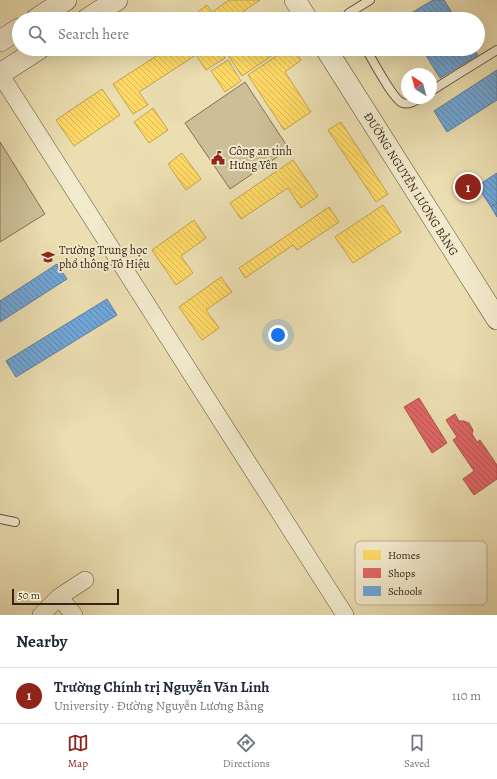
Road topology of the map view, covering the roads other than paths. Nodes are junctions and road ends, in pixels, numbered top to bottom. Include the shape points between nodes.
1 (66, 0) edge
2 (117, 0) edge
3 (295, 0) edge
4 (370, 0) edge
5 (88, 11) edge
6 (47, 12) edge
7 (303, 12) edge
8 (351, 12) edge
9 (12, 33) edge
10 (0, 41) edge
11 (497, 50) edge
12 (28, 56) edge
13 (330, 56) edge
14 (370, 56) edge
15 (0, 74) edge
16 (437, 88) edge
17 (401, 103) edge
18 (497, 319) edge
19 (0, 519) edge
20 (15, 522) dead end
21 (86, 580) dead end
22 (59, 597) junction
23 (41, 615) edge
24 (74, 615) edge
25 (345, 615) edge

1 - 6 street
2 - 5 street
3 - 7 street
4 - 8 lane
9 - 10 street
11 - 16 lane
12 - 15 street
13 - 18 street, ĐƯỜNG NGUYỄN LƯƠNG BẰNG
14 - 17 lane via 384,81
15 - 25 street
19 - 20 lane
21 - 22 street
22 - 23 street
22 - 24 street

